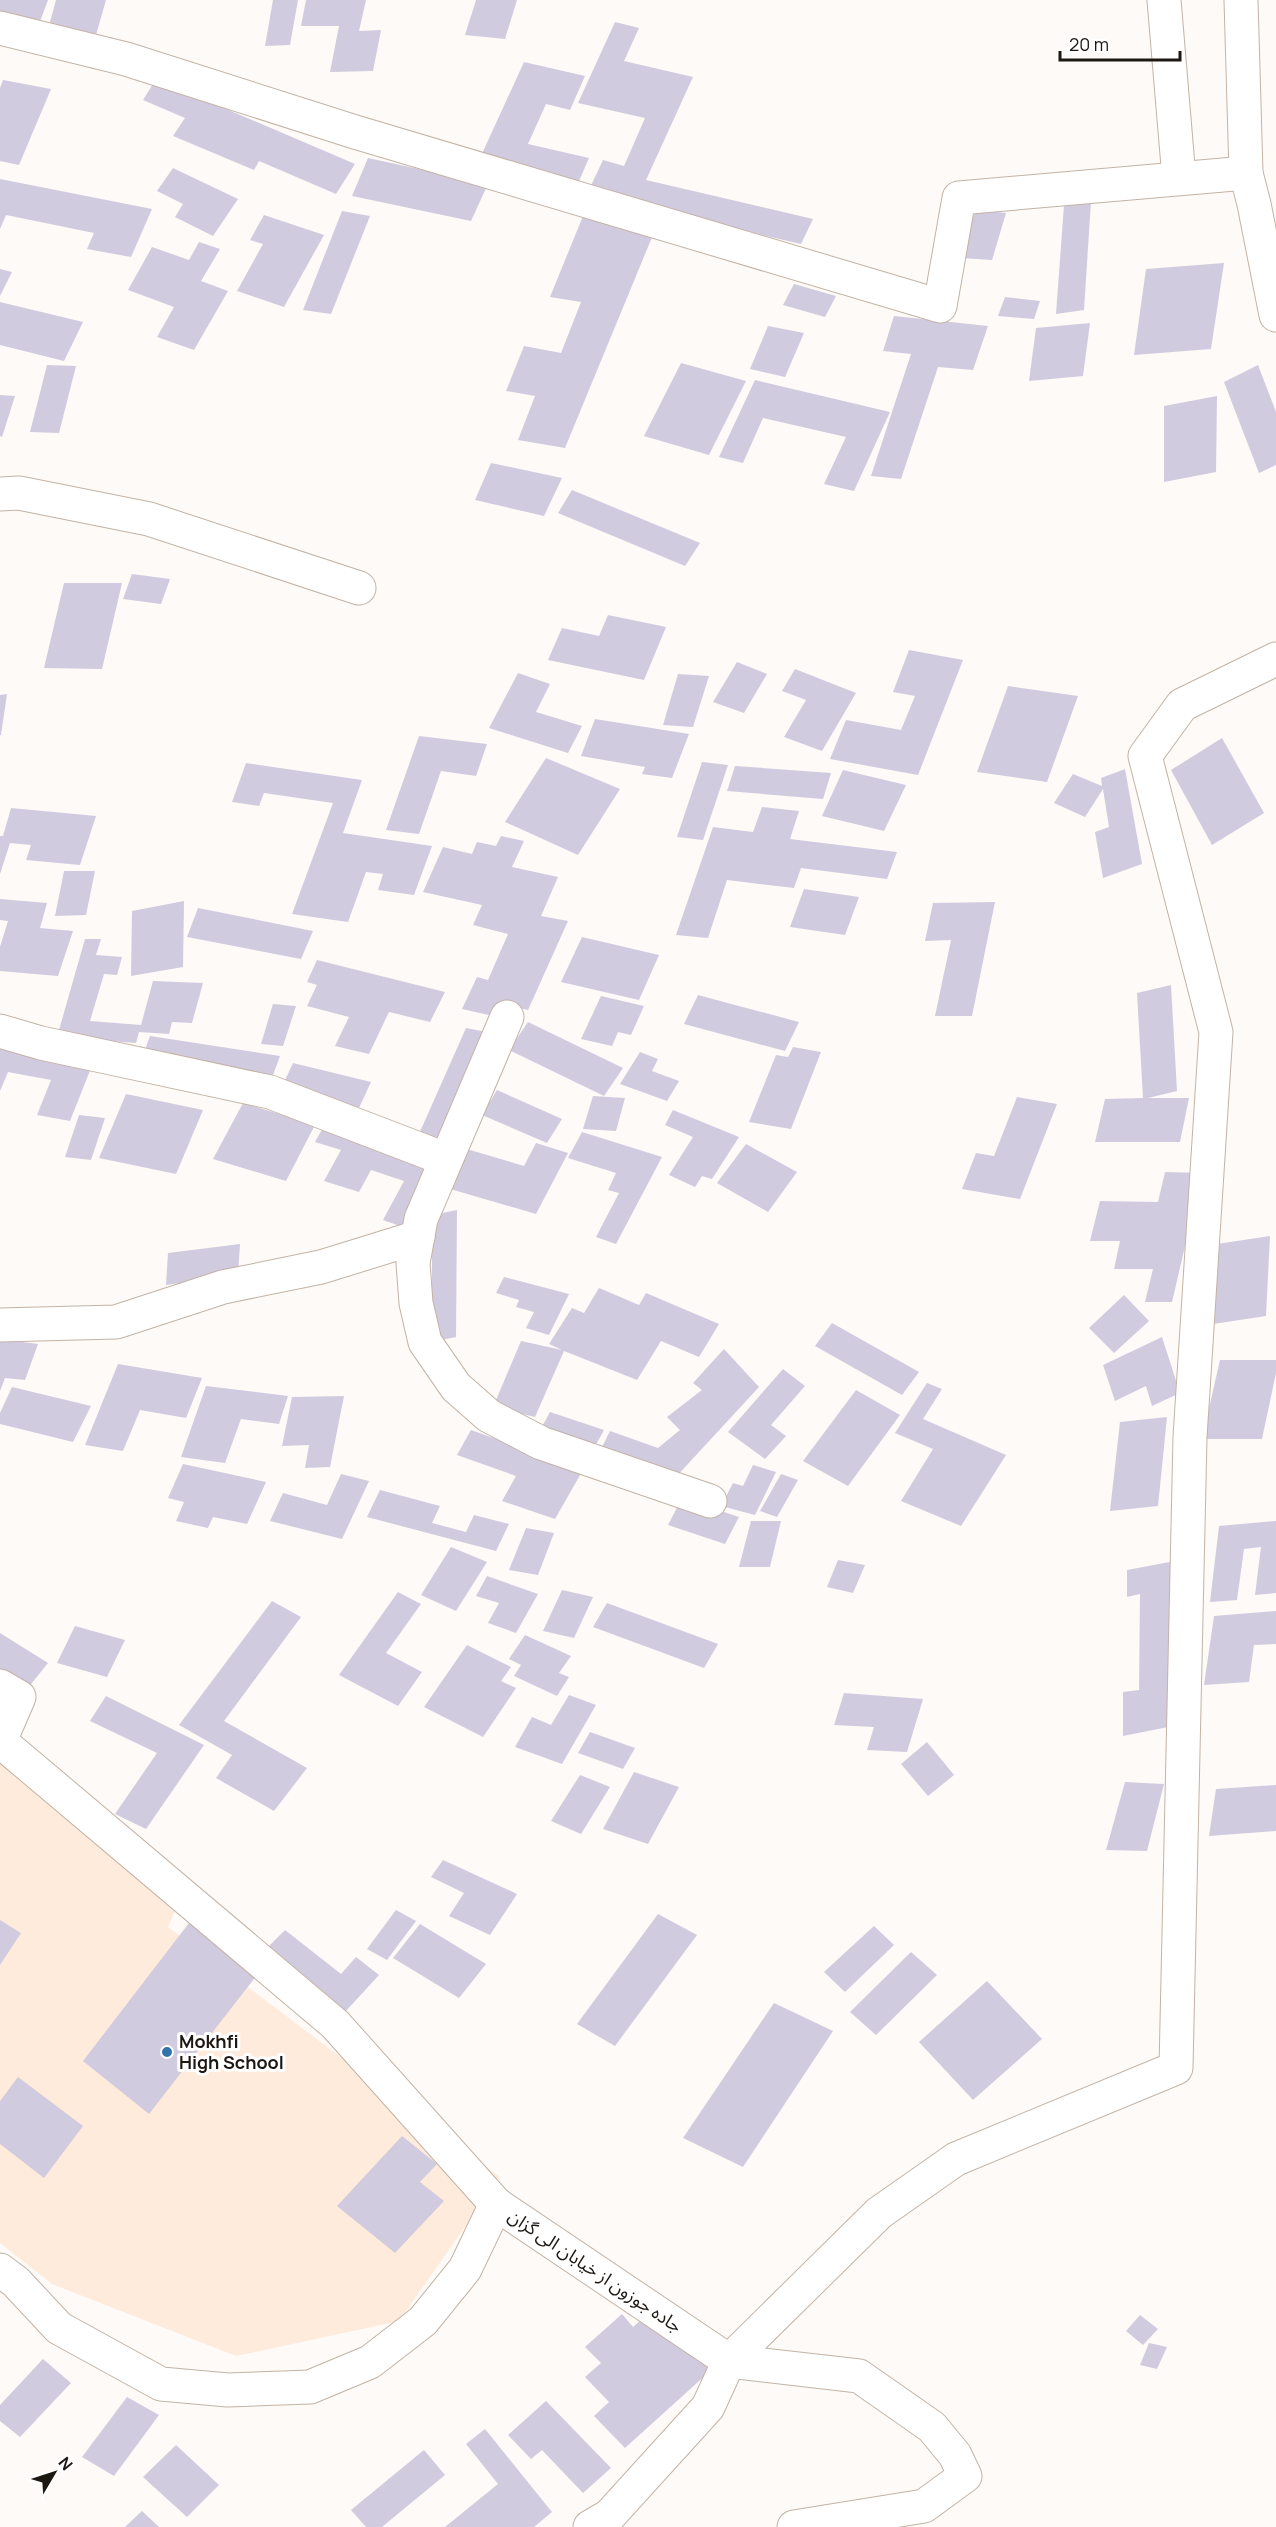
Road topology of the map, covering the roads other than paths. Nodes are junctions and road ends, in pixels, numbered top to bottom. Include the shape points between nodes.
1 (1164, 0) edge
2 (1241, 0) edge
3 (0, 28) edge
4 (1246, 173) junction
5 (1179, 178) junction
6 (1276, 315) edge
7 (0, 494) edge
8 (358, 588) dead end
9 (1276, 658) edge
10 (507, 1017) dead end
11 (0, 1031) edge
12 (445, 1159) junction
13 (418, 1237) junction
14 (0, 1325) edge
15 (710, 1501) dead end
16 (0, 1686) edge
17 (496, 2204) junction
18 (0, 2270) edge
19 (729, 2361) junction
20 (590, 2527) edge
21 (794, 2527) edge

1 - 5 street
2 - 4 street
3 - 5 street via 126,59 355,132 940,306 959,198
4 - 5 street
4 - 6 street
7 - 8 street via 19,493 149,519
9 - 19 street via 1182,705 1145,756 1216,1032 1190,1437 1176,2068 956,2159 879,2212
10 - 12 street
11 - 12 street via 270,1092
12 - 13 street
13 - 14 street via 321,1267 223,1287 116,1322
13 - 15 street via 413,1263 424,1342 456,1387 489,1416 541,1443
16 - 17 street via 19,1697 0,1741 335,2024
17 - 18 street, جاده جوزون از خیابان الی گزان via 465,2269 423,2321 370,2362 309,2387 228,2390 161,2384 59,2328
17 - 19 street, جاده جوزون از خیابان الی گزان
19 - 20 street via 708,2407 609,2516
19 - 21 street via 860,2376 932,2427 955,2455 965,2476 924,2506

